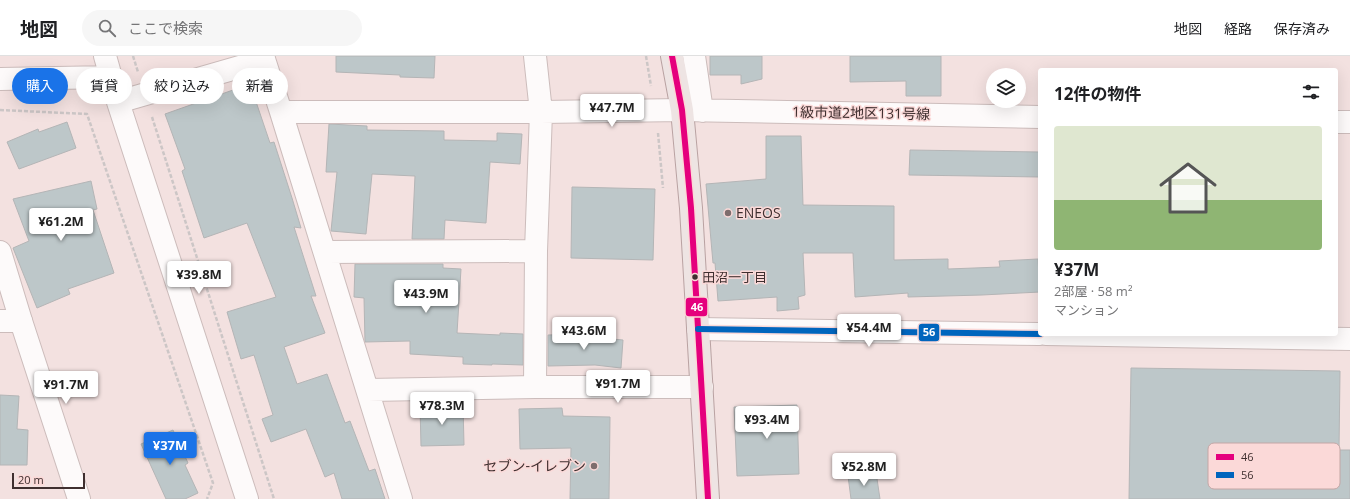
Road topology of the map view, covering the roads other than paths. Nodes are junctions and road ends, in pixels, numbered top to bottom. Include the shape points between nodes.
1 (105, 56) edge
2 (535, 56) edge
3 (672, 56) edge
4 (694, 56) edge
5 (263, 58) edge
6 (109, 68) edge
7 (76, 78) edge
8 (0, 79) edge
9 (132, 98) edge
10 (119, 104) edge
11 (692, 110) junction
12 (281, 112) junction
13 (541, 112) junction
14 (1038, 117) edge
15 (1338, 122) edge
16 (1350, 122) edge
17 (536, 251) junction
18 (0, 252) edge
19 (325, 252) junction
20 (10, 321) edge
21 (698, 329) junction
22 (1038, 334) edge
23 (1168, 336) edge
24 (1350, 339) edge
25 (535, 387) junction
26 (702, 387) junction
27 (368, 390) junction
28 (79, 499) edge
29 (247, 499) edge
30 (401, 499) edge
31 (708, 499) edge

1 - 6 street
2 - 13 street
3 - 11 main road
4 - 11 street
5 - 9 street
5 - 12 street
7 - 8 street
10 - 29 street
11 - 13 street, 1級市道2地区131号線
11 - 14 street, 1級市道2地区131号線
11 - 21 main road via 691,208
12 - 13 street, 1級市道2地区131号線
12 - 19 street
13 - 17 street
15 - 16 street
17 - 19 street
17 - 25 street
18 - 20 street
19 - 27 street
20 - 28 street
21 - 22 street
21 - 26 main road
23 - 24 street
25 - 26 street
25 - 27 street
26 - 31 main road
27 - 30 street

